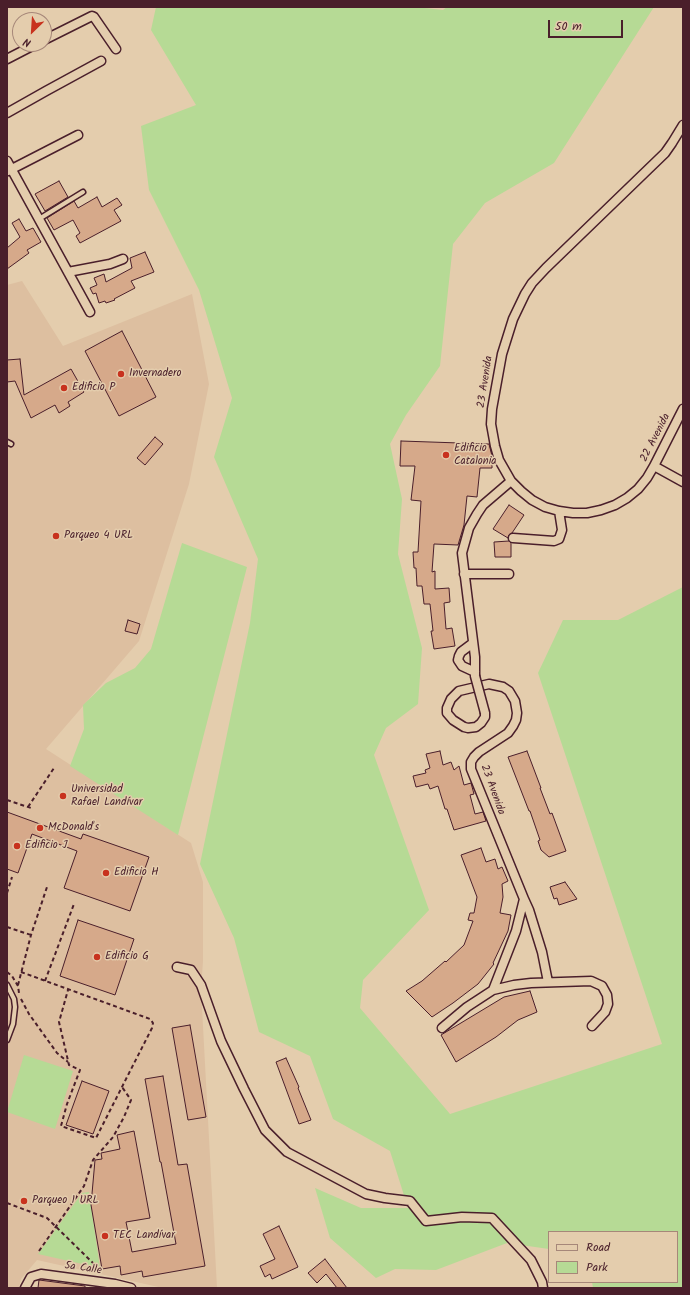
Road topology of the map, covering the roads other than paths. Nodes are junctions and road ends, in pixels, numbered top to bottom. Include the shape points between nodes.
1 (52, 36) edge
2 (116, 49) dead end
3 (21, 52) edge
4 (7, 59) edge
5 (101, 62) dead end
6 (7, 113) edge
7 (683, 126) edge
8 (78, 136) dead end
9 (7, 161) edge
10 (9, 170) edge
11 (83, 192) dead end
12 (39, 219) junction
13 (123, 259) dead end
14 (68, 272) junction
15 (90, 312) dead end
16 (683, 408) edge
17 (654, 466) junction
18 (511, 481) junction
19 (683, 482) edge
20 (558, 511) junction
21 (513, 538) dead end
22 (464, 574) junction
23 (508, 574) dead end
24 (472, 643) junction
25 (475, 674) junction
26 (524, 899) junction
27 (177, 967) dead end
28 (548, 982) junction
29 (7, 985) edge
30 (493, 990) junction
31 (592, 1026) dead end
32 (442, 1028) dead end
33 (8, 1033) edge
34 (7, 1040) edge
35 (25, 1288) edge
36 (131, 1288) edge
37 (543, 1288) edge

1 - 2 street via 92,16
3 - 4 street
5 - 6 street
7 - 18 street, 23 Avenida via 665,153 532,283 519,306 502,354 491,424 499,460
8 - 10 street
9 - 10 street
10 - 12 street
11 - 12 lane
12 - 14 street
13 - 14 street
14 - 15 street
16 - 17 street, 22 Avenida
17 - 19 street
17 - 20 street, 22 Avenida via 638,489 615,505 587,513
18 - 20 street, 22 Avenida via 532,500
18 - 22 street, 23 Avenida via 483,506 469,528 462,553
20 - 21 street via 562,530 559,539 554,541
22 - 23 street
22 - 24 street, 23 Avenida
24 - 25 street, 23 Avenida
24 - 25 street via 461,652 458,660 462,666
25 - 26 street, 23 Avenida, bridge via 485,713 481,723 476,727 464,727 447,713 451,699 459,691 489,684 503,687 515,701 517,713 513,726 508,733 474,757 471,769
26 - 28 street, 23 Avenida via 542,952
26 - 30 street via 511,944
27 - 37 street via 191,970 201,985 221,1041 265,1130 287,1152 366,1194 410,1201 426,1222 462,1217 492,1218 531,1260
28 - 30 street
28 - 31 street via 591,981 602,986 608,1004 605,1012
29 - 33 lane via 15,1007 15,1016
30 - 32 street
33 - 34 lane
35 - 36 street, 5a Calle via 31,1277 41,1274

